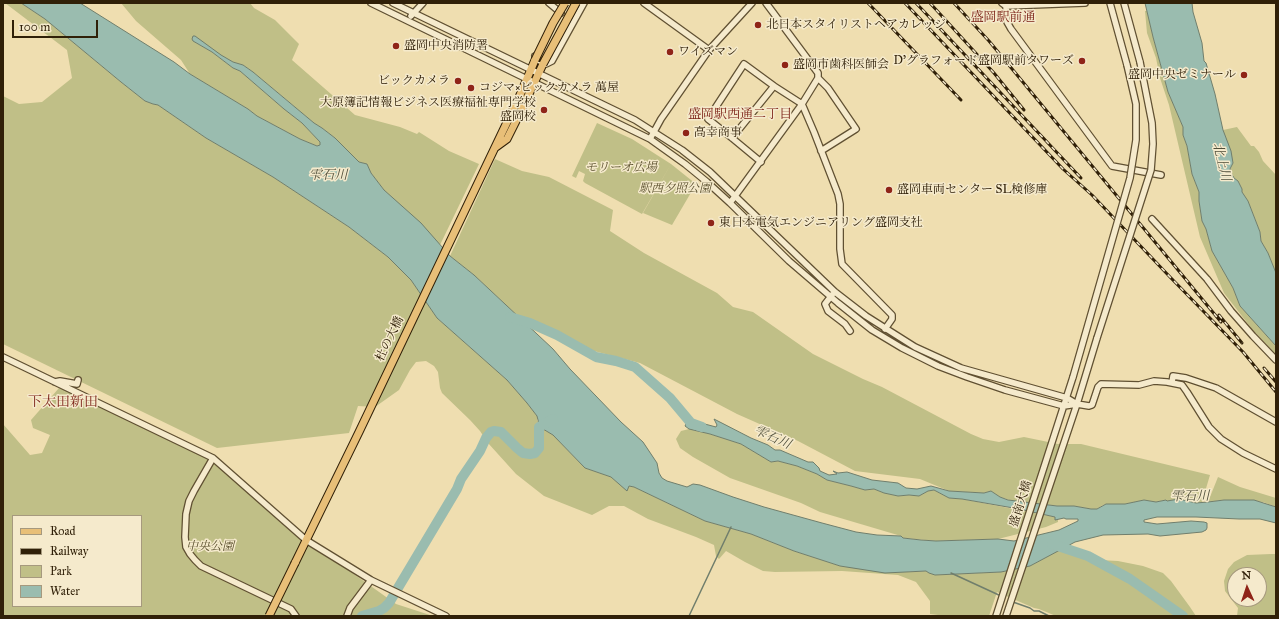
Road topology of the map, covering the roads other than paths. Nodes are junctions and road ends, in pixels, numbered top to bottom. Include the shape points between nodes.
1 (371, 3) edge
2 (393, 3) edge
3 (423, 3) edge
4 (549, 3) edge
5 (566, 3) edge
6 (576, 3) edge
7 (584, 3) edge
8 (644, 3) edge
9 (752, 3) edge
10 (766, 3) edge
11 (1086, 3) edge
12 (1110, 3) edge
13 (1124, 3) edge
14 (1004, 4) edge
15 (561, 13) junction
16 (413, 14) junction
17 (407, 20) junction
18 (709, 50) junction
19 (530, 70) junction
20 (538, 73) junction
21 (818, 78) junction
22 (527, 79) junction
23 (534, 82) junction
24 (774, 86) junction
25 (802, 104) junction
26 (654, 132) junction
27 (732, 138) junction
28 (650, 139) junction
29 (494, 148) junction
30 (821, 151) junction
31 (760, 162) junction
32 (1161, 175) dead end
33 (736, 196) junction
34 (730, 203) junction
35 (1152, 219) dead end
36 (835, 292) junction
37 (831, 298) junction
38 (885, 329) junction
39 (850, 331) dead end
40 (3, 357) edge
41 (1276, 360) edge
42 (78, 380) dead end
43 (55, 382) junction
44 (1172, 383) junction
45 (1067, 398) junction
46 (1078, 404) junction
47 (1064, 406) junction
48 (1276, 422) edge
49 (213, 458) junction
50 (1276, 469) edge
51 (306, 540) junction
52 (371, 580) junction
53 (269, 616) edge
54 (296, 616) edge
55 (347, 616) edge
56 (446, 616) edge
57 (996, 616) edge
58 (1006, 616) edge

1 - 17 street
2 - 16 street
3 - 16 street
4 - 15 street
5 - 15 street
5 - 19 main road, 杜の大橋, bridge
6 - 20 main road, bridge
7 - 15 street via 552,62 546,64 535,56
8 - 18 street
9 - 18 street
10 - 21 street via 818,73
11 - 14 street
12 - 45 street, 盛南大橋, bridge via 1136,104 1136,140 1130,178
13 - 46 street, 盛南大橋, bridge via 1140,62 1152,123 1151,170
14 - 32 street via 1011,29 1112,166
16 - 17 street
16 - 19 street
17 - 22 street
18 - 26 street
19 - 20 street
19 - 22 main road, 杜の大橋
20 - 23 main road
20 - 26 street via 635,120
21 - 25 street
21 - 30 street via 828,88 856,129
22 - 23 street
22 - 29 main road, 杜の大橋
23 - 28 street
23 - 29 main road via 507,139
24 - 25 street
24 - 27 street
24 - 27 street via 744,64 708,119
25 - 30 street
25 - 31 street
26 - 28 street
26 - 33 street via 682,150
27 - 31 street
28 - 34 street via 685,164
29 - 51 main road, 杜の大橋
30 - 38 street via 840,204 842,264 892,315
31 - 33 street
33 - 34 street
33 - 36 street
34 - 37 street
35 - 41 street via 1208,279 1231,311
36 - 37 street
36 - 38 street
37 - 39 street via 825,304 828,311
37 - 47 street via 872,330 938,366 1005,390
38 - 45 street via 915,347 961,368
40 - 43 street
42 - 43 street via 77,384
43 - 49 street
44 - 46 street via 1154,381 1139,386 1100,384 1092,405
44 - 48 street via 1173,376 1216,388
44 - 50 street via 1182,385 1209,427 1222,439 1243,454
45 - 46 street
45 - 47 street, 盛南大橋
46 - 47 street
46 - 58 street, 盛南大橋
47 - 57 street, 盛南大橋
49 - 51 street
49 - 54 street via 189,502 186,514 186,547 201,566 291,610
51 - 52 street
51 - 53 main road, 杜の大橋, bridge
52 - 55 street
52 - 56 street

